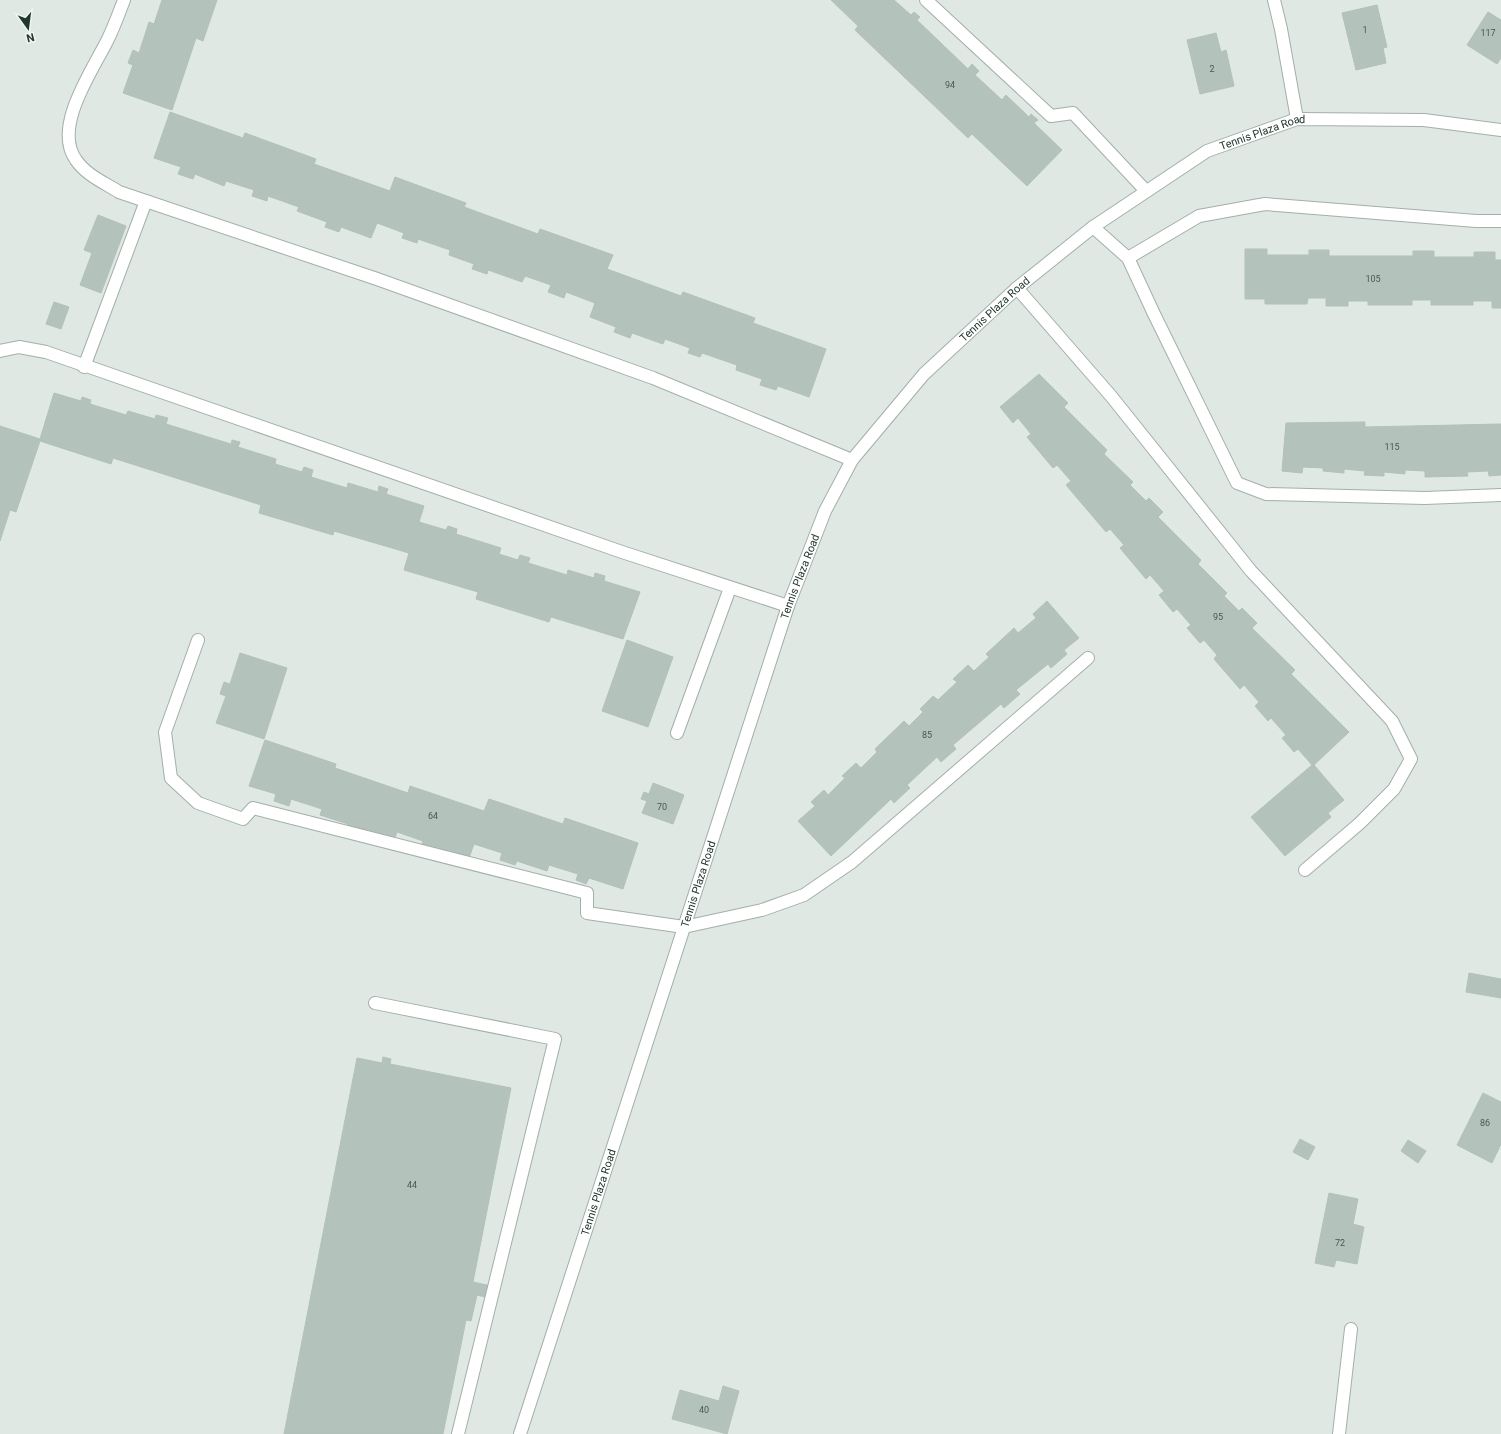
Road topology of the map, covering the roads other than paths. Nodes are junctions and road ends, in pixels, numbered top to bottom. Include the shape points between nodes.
1 (124, 0) edge
2 (926, 0) edge
3 (1274, 0) edge
4 (1297, 118) junction
5 (1501, 130) edge
6 (1146, 191) junction
7 (146, 201) junction
8 (1501, 221) edge
9 (1092, 227) junction
10 (1128, 258) junction
11 (1017, 288) junction
12 (0, 351) edge
13 (84, 367) junction
14 (852, 460) junction
15 (1501, 495) edge
16 (730, 588) junction
17 (788, 606) junction
18 (198, 640) dead end
19 (1088, 658) dead end
20 (677, 733) dead end
21 (1305, 870) dead end
22 (684, 927) junction
23 (376, 1002) dead end
24 (1351, 1329) dead end
25 (458, 1434) edge
26 (520, 1434) edge
27 (1339, 1434) edge

1 - 7 street via 109,38 73,106 68,140 75,160 91,175 119,192
2 - 6 street via 1051,116 1073,113
3 - 4 street
4 - 5 street, Tennis Plaza Road via 1424,120
4 - 6 street, Tennis Plaza Road via 1207,151
6 - 9 street, Tennis Plaza Road
7 - 13 street
7 - 14 street via 377,279 653,378
8 - 10 street via 1265,204 1199,216
9 - 10 street
9 - 11 street, Tennis Plaza Road
10 - 15 street via 1237,484 1266,494 1425,498
11 - 14 street, Tennis Plaza Road via 924,374
11 - 21 street via 1111,396 1251,571 1392,721 1410,758 1394,789 1360,823
12 - 13 street via 19,348 39,351
13 - 16 street
14 - 17 street, Tennis Plaza Road via 825,511
16 - 17 street
16 - 20 street
17 - 22 street, Tennis Plaza Road
18 - 22 street via 165,732 171,778 198,803 243,819 253,808 587,893 587,913
19 - 22 street via 852,862 804,895 762,910
22 - 26 street, Tennis Plaza Road
23 - 25 street via 555,1039
24 - 27 street

